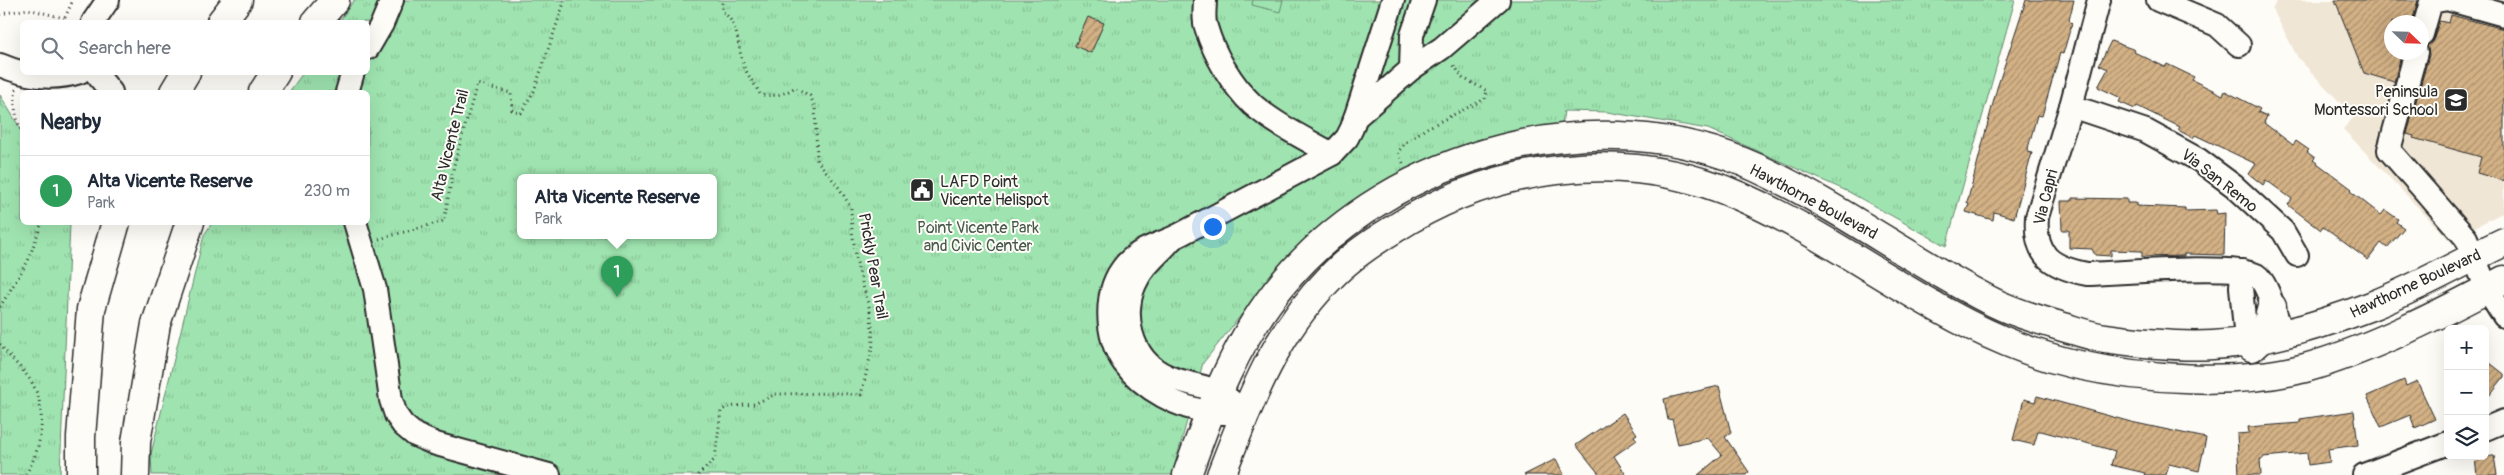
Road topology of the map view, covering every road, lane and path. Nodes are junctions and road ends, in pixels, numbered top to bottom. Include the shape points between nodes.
1 (73, 0) edge
2 (108, 0) edge
3 (238, 0) edge
4 (335, 0) edge
5 (392, 0) edge
6 (565, 0) edge
7 (722, 0) edge
8 (1205, 0) edge
9 (1393, 0) edge
10 (1424, 0) edge
11 (1475, 0) edge
12 (1498, 0) edge
13 (2099, 0) edge
14 (2158, 0) edge
15 (2442, 0) edge
16 (2450, 0) edge
17 (0, 14) edge
18 (2427, 15) edge
19 (2504, 15) edge
20 (64, 18) joint
21 (94, 20) edge
22 (223, 20) edge
23 (318, 20) edge
24 (1463, 29) junction
25 (370, 45) edge
26 (2239, 45) dead end
27 (1448, 59) dead end
28 (2414, 60) edge
29 (10, 69) edge
30 (1411, 69) junction
31 (40, 75) edge
32 (68, 75) edge
33 (97, 75) edge
34 (184, 75) edge
35 (274, 75) edge
36 (353, 75) edge
37 (109, 90) edge
38 (175, 90) edge
39 (263, 90) edge
40 (348, 90) edge
41 (2071, 106) junction
42 (1355, 118) junction
43 (20, 127) edge
44 (1332, 154) junction
45 (1403, 163) dead end
46 (41, 225) edge
47 (115, 225) edge
48 (189, 225) edge
49 (359, 233) edge
50 (2504, 242) edge
51 (2297, 255) dead end
52 (2474, 256) junction
53 (2242, 271) junction
54 (2496, 284) edge
55 (0, 307) edge
56 (2272, 307) joint
57 (2504, 316) edge
58 (2264, 336) junction
59 (0, 344) edge
60 (2185, 379) junction
61 (1215, 402) junction
62 (1245, 413) junction
63 (2504, 421) edge
64 (2489, 427) edge
65 (2444, 445) edge
66 (26, 475) edge
67 (80, 475) edge
68 (135, 475) edge
69 (549, 475) edge
70 (698, 475) edge
71 (1187, 475) edge
72 (1221, 475) edge
73 (2364, 475) edge

1 - 20 path
2 - 21 street
3 - 22 main road
4 - 23 main road
5 - 25 street
6 - 49 path, Alta Vicente Trail via 534,91 521,113 512,110 511,93 477,84 454,165 444,221
7 - 70 path, Prickly Pear Trail via 722,11 736,28 744,67 760,94 773,96 790,92 795,87 810,96 815,106 817,160 851,208 852,231 870,310 873,345 861,396 776,394 754,404 727,407 721,411 715,458
8 - 44 street via 1205,25 1218,57 1237,87 1253,105 1276,122
9 - 42 street
10 - 30 street via 1412,35
11 - 24 street
12 - 24 street
13 - 41 street, Via Capri
14 - 26 street via 2218,26
15 - 18 street via 2431,2
16 - 19 street
17 - 20 path via 28,9
24 - 30 street
27 - 45 path via 1463,78 1487,91 1485,98 1448,115 1406,142 1398,152
28 - 52 street via 2389,150 2466,238
29 - 43 path
30 - 42 street
31 - 32 street via 55,78
33 - 37 street
34 - 38 main road
35 - 39 main road
36 - 40 street
41 - 51 street, Via San Remo via 2146,131 2199,160 2234,186 2283,231
41 - 53 street, Via Capri via 2037,217 2036,235 2042,252 2052,262 2067,270 2087,274
42 - 44 street via 1347,138
44 - 61 street via 1173,238 1139,276 1130,293 1128,310 1136,348 1152,367
46 - 55 path via 28,261
47 - 67 main road via 91,309
48 - 68 main road via 156,324 136,442
49 - 69 street via 375,289 391,400 403,425 415,435 436,444
50 - 52 main road, Hawthorne Boulevard
52 - 54 street
52 - 58 main road, Hawthorne Boulevard via 2376,304 2333,319
53 - 56 street, Via Capri via 2256,275 2264,284
53 - 58 street via 2241,287
54 - 57 street
54 - 60 main road, Hawthorne Boulevard via 2358,350 2302,369 2240,378
56 - 58 main road
58 - 60 main road via 2222,372
58 - 61 main road, Hawthorne Boulevard via 2214,345 2100,338 1989,300 1791,185 1752,166 1703,149 1654,140 1601,136 1549,139 1495,150 1429,174 1381,197 1330,235 1285,282 1249,330
59 - 66 path via 32,383 41,410 40,438 33,464
60 - 62 main road, Hawthorne Boulevard via 2073,364 2012,344 1961,321 1797,225 1742,197 1702,181 1659,172 1592,166 1526,175 1470,189 1421,212 1368,245 1329,278 1294,322 1265,367
61 - 62 street
61 - 71 main road, Hawthorne Boulevard
62 - 72 main road, Hawthorne Boulevard
63 - 64 street
65 - 73 street

